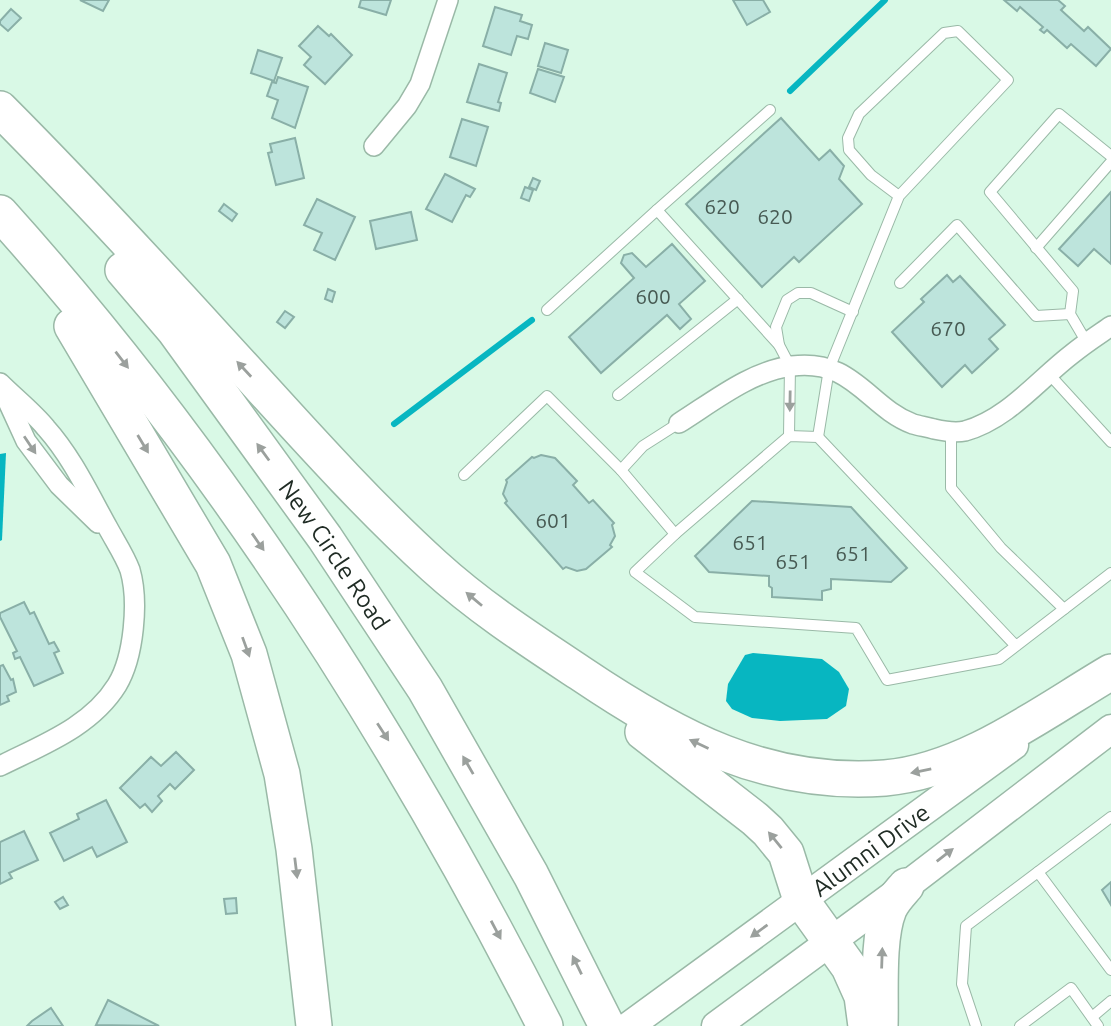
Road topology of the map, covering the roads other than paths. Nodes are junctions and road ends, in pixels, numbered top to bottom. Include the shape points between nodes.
1 (448, 0) edge
2 (0, 108) edge
3 (770, 110) dead end
4 (0, 128) edge
5 (374, 146) dead end
6 (1111, 156) edge
7 (1111, 162) edge
8 (899, 196) junction
9 (657, 210) junction
10 (0, 213) edge
11 (0, 223) edge
12 (1036, 248) junction
13 (900, 283) dead end
14 (738, 299) junction
15 (547, 310) dead end
16 (853, 312) junction
17 (1070, 313) junction
18 (1111, 326) edge
19 (1087, 343) junction
20 (779, 345) junction
21 (790, 366) junction
22 (829, 369) junction
23 (1049, 374) junction
24 (0, 384) edge
25 (618, 395) dead end
26 (679, 423) joint
27 (951, 431) junction
28 (789, 436) junction
29 (818, 437) junction
30 (1111, 442) edge
31 (621, 470) junction
32 (464, 475) dead end
33 (675, 534) junction
34 (1111, 573) edge
35 (1064, 609) junction
36 (529, 639) junction
37 (1016, 646) junction
38 (1111, 673) edge
39 (1111, 729) edge
40 (0, 766) edge
41 (1111, 817) edge
42 (1038, 872) junction
43 (906, 886) junction
44 (801, 900) junction
45 (832, 941) junction
46 (1111, 970) edge
47 (1111, 1001) edge
48 (1095, 1022) edge
49 (314, 1026) edge
50 (545, 1026) edge
51 (607, 1026) edge
52 (629, 1026) edge
53 (716, 1026) edge
54 (866, 1026) edge
55 (880, 1026) edge
56 (976, 1026) edge
57 (1020, 1026) edge

1 - 5 street via 420,84
36 -> 2 highway via 435,568 389,524
3 - 9 lane
51 -> 4 highway, New Circle Road via 531,875 425,689 326,538 175,331
6 - 12 lane via 1059,114 989,192
7 - 12 lane
8 - 8 lane via 1009,80 958,31 944,33 859,114 848,138 849,150 871,175
8 - 16 lane
9 - 14 lane
9 - 15 lane
10 -> 50 highway via 122,359 291,587 390,742
11 -> 49 highway via 73,327 190,522 236,620 282,774
12 - 17 lane via 1073,291
13 - 17 lane via 957,225 1036,316
14 - 20 lane
14 - 25 lane
16 - 20 lane via 811,292 798,293 787,300 780,314 776,327
16 - 22 lane
17 - 19 lane
18 - 19 street
19 - 23 street
20 - 21 lane
21 - 22 street
21 - 26 street via 756,377
21 -> 28 lane
22 - 27 street via 852,379 912,423
22 - 29 lane
23 - 27 street via 981,425
23 - 30 lane
24 - 40 street via 26,441 58,485 112,536 129,568 135,594 135,618 118,684 62,736
26 - 31 lane via 643,446
27 - 35 lane via 951,488 1001,548
28 - 29 lane
28 - 33 lane
29 - 37 lane
31 - 32 lane via 547,396
31 - 33 lane
33 - 37 lane via 635,572 695,617 856,628 887,680 999,659
34 - 35 lane
35 - 37 lane
38 -> 36 highway via 968,755 887,778 846,779 800,775 711,749 621,700
44 -> 36 highway via 786,853 768,831
38 - 44 main road, Alumni Drive
43 -> 39 main road, Alumni Drive
41 - 42 lane
42 - 46 lane
42 - 56 lane via 966,926 962,984
43 - 45 main road, Alumni Drive
55 -> 43 highway via 885,923 894,900
44 - 45 highway
44 -> 52 main road, Alumni Drive
45 - 53 main road, Alumni Drive
45 - 54 highway via 862,996
47 - 48 lane
48 - 57 lane via 1071,988

